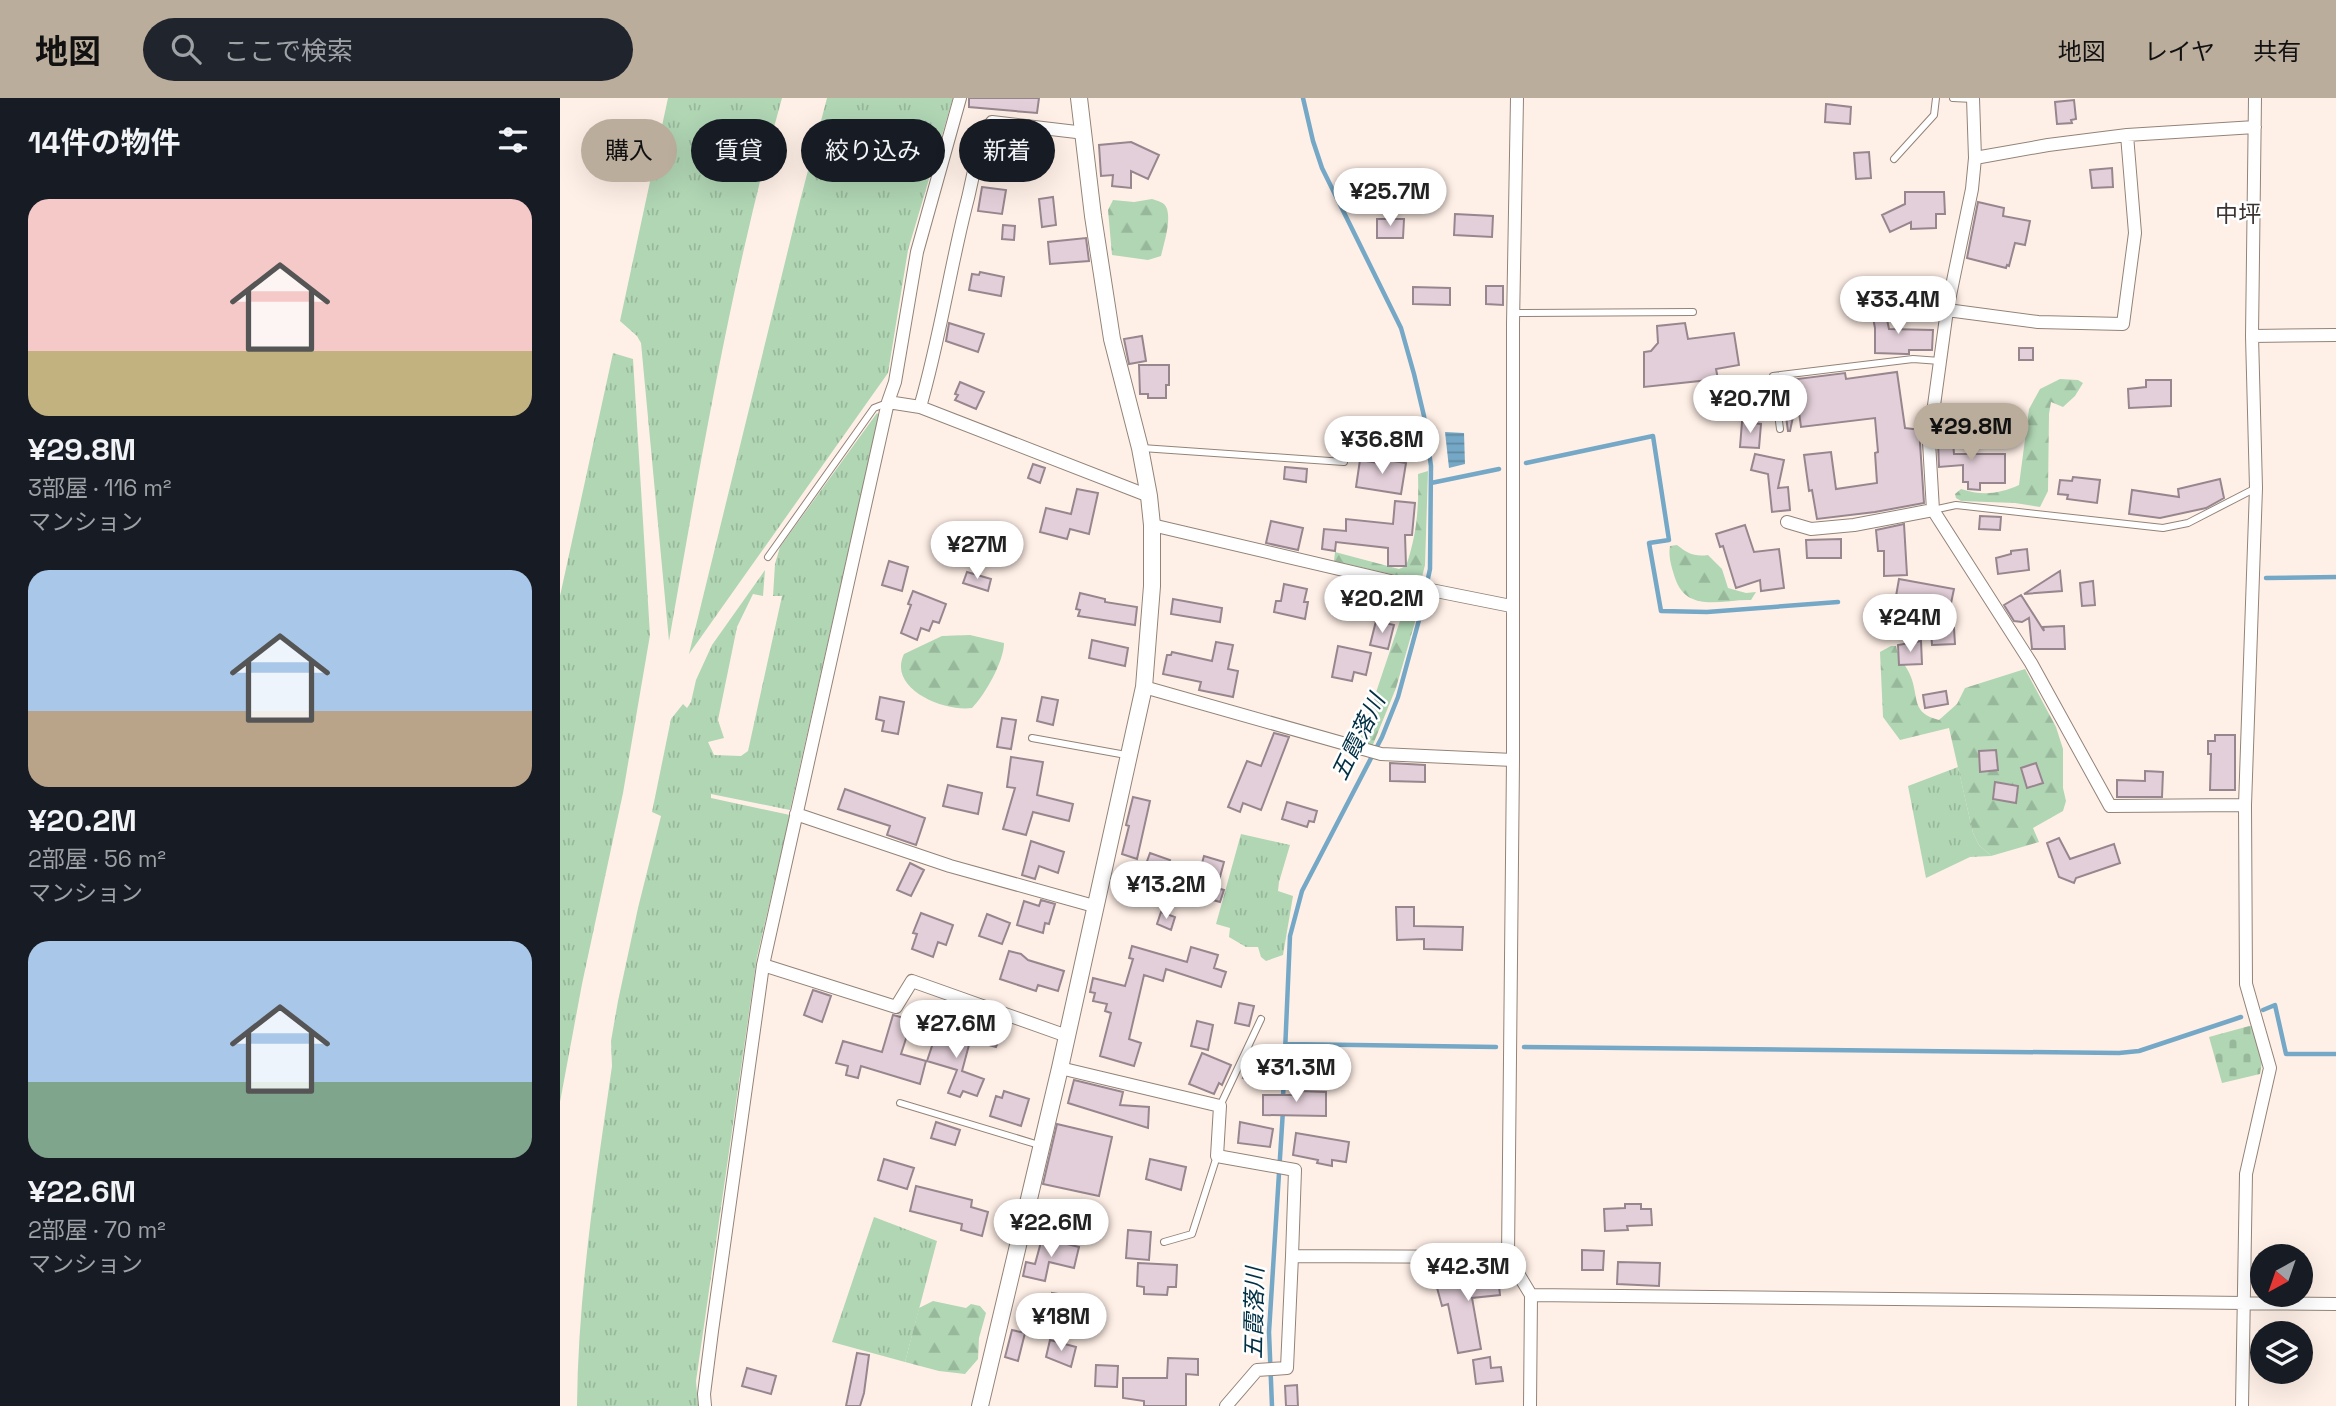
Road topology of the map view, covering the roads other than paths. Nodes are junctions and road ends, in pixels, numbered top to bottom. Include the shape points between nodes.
1 (960, 98) edge
2 (1079, 98) edge
3 (1517, 98) edge
4 (1936, 98) edge
5 (1953, 98) edge
6 (2255, 98) edge
7 (1974, 99) edge
8 (2255, 127) junction
9 (1085, 133) junction
10 (2127, 135) junction
11 (1975, 158) junction
12 (1894, 159) dead end
13 (1947, 310) junction
14 (1693, 312) dead end
15 (1513, 313) junction
16 (2336, 335) edge
17 (2252, 336) junction
18 (1941, 361) junction
19 (888, 402) junction
20 (920, 407) junction
21 (1780, 429) dead end
22 (1140, 448) junction
23 (1344, 462) dead end
24 (2256, 488) junction
25 (1149, 496) junction
26 (1933, 510) junction
27 (1787, 522) dead end
28 (1152, 525) junction
29 (768, 557) dead end
30 (1511, 606) junction
31 (1144, 687) junction
32 (1032, 738) dead end
33 (1128, 756) junction
34 (1513, 760) junction
35 (2245, 806) junction
36 (796, 814) junction
37 (1094, 906) junction
38 (763, 965) junction
39 (1261, 1020) dead end
40 (1067, 1036) junction
41 (1060, 1068) junction
42 (900, 1103) dead end
43 (1220, 1106) junction
44 (1041, 1146) junction
45 (1217, 1156) junction
46 (1164, 1242) dead end
47 (1292, 1256) junction
48 (1507, 1257) junction
49 (1531, 1295) junction
50 (2243, 1304) junction
51 (2336, 1304) edge
52 (705, 1406) edge
53 (980, 1406) edge
54 (1226, 1406) edge
55 (1530, 1406) edge
56 (2242, 1406) edge

1 - 19 street via 917,252
2 - 9 street
3 - 15 street
4 - 12 lane via 1934,115
5 - 7 lane
6 - 8 street
7 - 11 street
8 - 10 street
8 - 17 street
9 - 20 street via 992,122 983,137 964,212
9 - 22 street via 1112,338
10 - 11 street
10 - 13 street via 2135,233 2123,324 2038,322
11 - 13 street
13 - 18 street
14 - 15 lane
15 - 30 street
16 - 17 street
17 - 24 street
18 - 21 lane via 1913,359 1773,376
18 - 26 street via 1929,442
19 - 20 street
19 - 29 lane via 874,408
19 - 36 street
20 - 25 street
22 - 23 lane
22 - 25 street
24 - 26 lane via 2188,523 2163,528 1956,505
24 - 35 street
25 - 28 street
26 - 27 street via 1854,526 1811,529
26 - 35 street via 2031,663 2110,806
28 - 30 street
28 - 31 street
30 - 34 street
31 - 33 street
31 - 34 street via 1375,752
32 - 33 lane
33 - 37 street
34 - 48 street
35 - 50 street via 2246,984 2270,1068 2246,1174
36 - 37 street via 950,866
36 - 38 street
37 - 40 street
38 - 40 street via 896,1007 912,981
38 - 52 street
39 - 43 lane
40 - 41 street
41 - 43 street
41 - 44 street
42 - 44 lane
43 - 45 street
44 - 53 street
45 - 46 lane via 1192,1234
45 - 47 street via 1295,1170
47 - 48 street
47 - 54 street via 1287,1368 1257,1370
48 - 49 street
49 - 50 street
49 - 55 street
50 - 51 street
50 - 56 street

